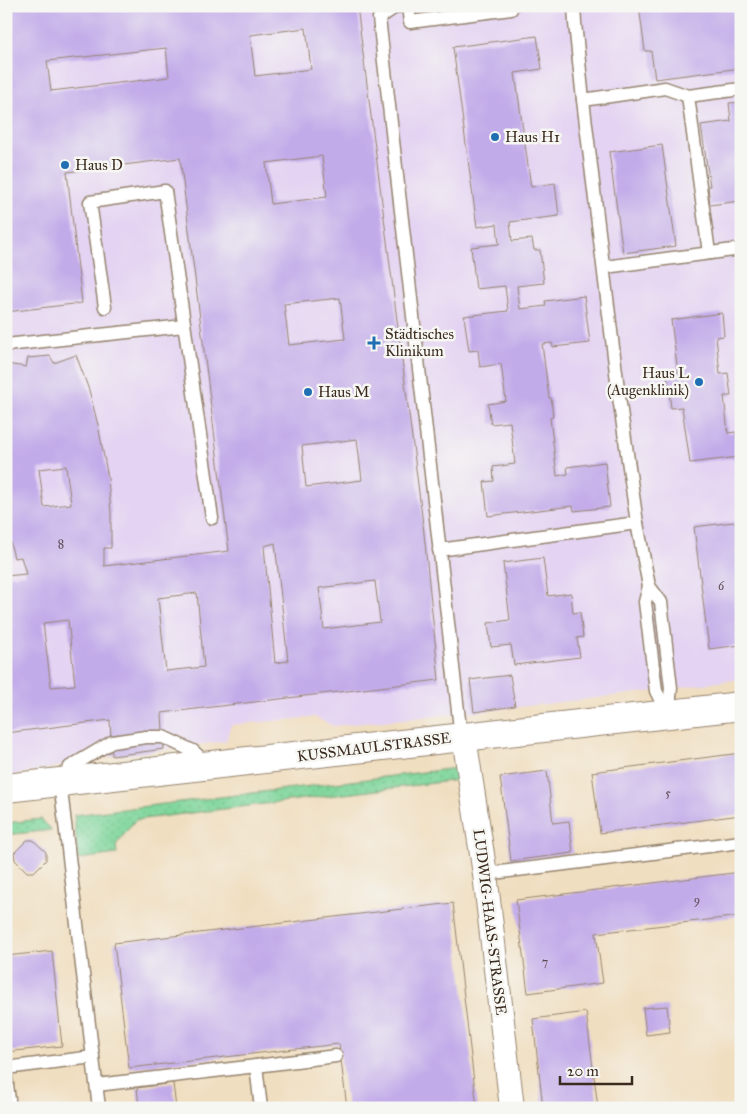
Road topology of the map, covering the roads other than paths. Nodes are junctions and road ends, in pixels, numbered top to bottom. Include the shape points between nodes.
1 (400, 6) edge
2 (408, 6) edge
3 (511, 6) edge
4 (574, 6) edge
5 (741, 89) edge
6 (688, 96) junction
7 (583, 100) junction
8 (741, 249) edge
9 (709, 253) junction
10 (605, 267) junction
11 (105, 307) dead end
12 (184, 326) junction
13 (6, 345) edge
14 (212, 518) dead end
15 (637, 522) junction
16 (439, 550) junction
17 (741, 706) edge
18 (668, 715) junction
19 (463, 737) junction
20 (60, 782) junction
21 (6, 788) edge
22 (741, 842) edge
23 (485, 874) junction
24 (336, 1056) dead end
25 (93, 1057) junction
26 (256, 1066) junction
27 (6, 1068) edge
28 (6, 1077) edge
29 (97, 1085) junction
30 (10, 1108) edge
31 (99, 1108) edge
32 (261, 1108) edge
33 (512, 1108) edge

1 - 16 lane via 379,18
2 - 3 lane via 410,22 511,9
4 - 7 lane
5 - 6 lane
6 - 7 lane via 665,88
6 - 9 lane
7 - 10 lane
8 - 9 lane
9 - 10 lane
10 - 15 lane
11 - 12 lane via 90,202 165,191
12 - 13 lane
12 - 14 lane
15 - 16 lane
15 - 18 lane via 648,586 661,602 671,688
16 - 19 lane
17 - 18 street, KUSSMAULSTRASSE
18 - 19 street, KUSSMAULSTRASSE
19 - 20 street, KUSSMAULSTRASSE
19 - 23 street, LUDWIG-HAAS-STRASSE
20 - 21 street, KUSSMAULSTRASSE
20 - 25 lane
22 - 23 lane
23 - 33 street, LUDWIG-HAAS-STRASSE
24 - 26 lane
25 - 27 lane
25 - 29 lane
26 - 29 lane
26 - 32 lane
28 - 30 lane
29 - 31 lane

